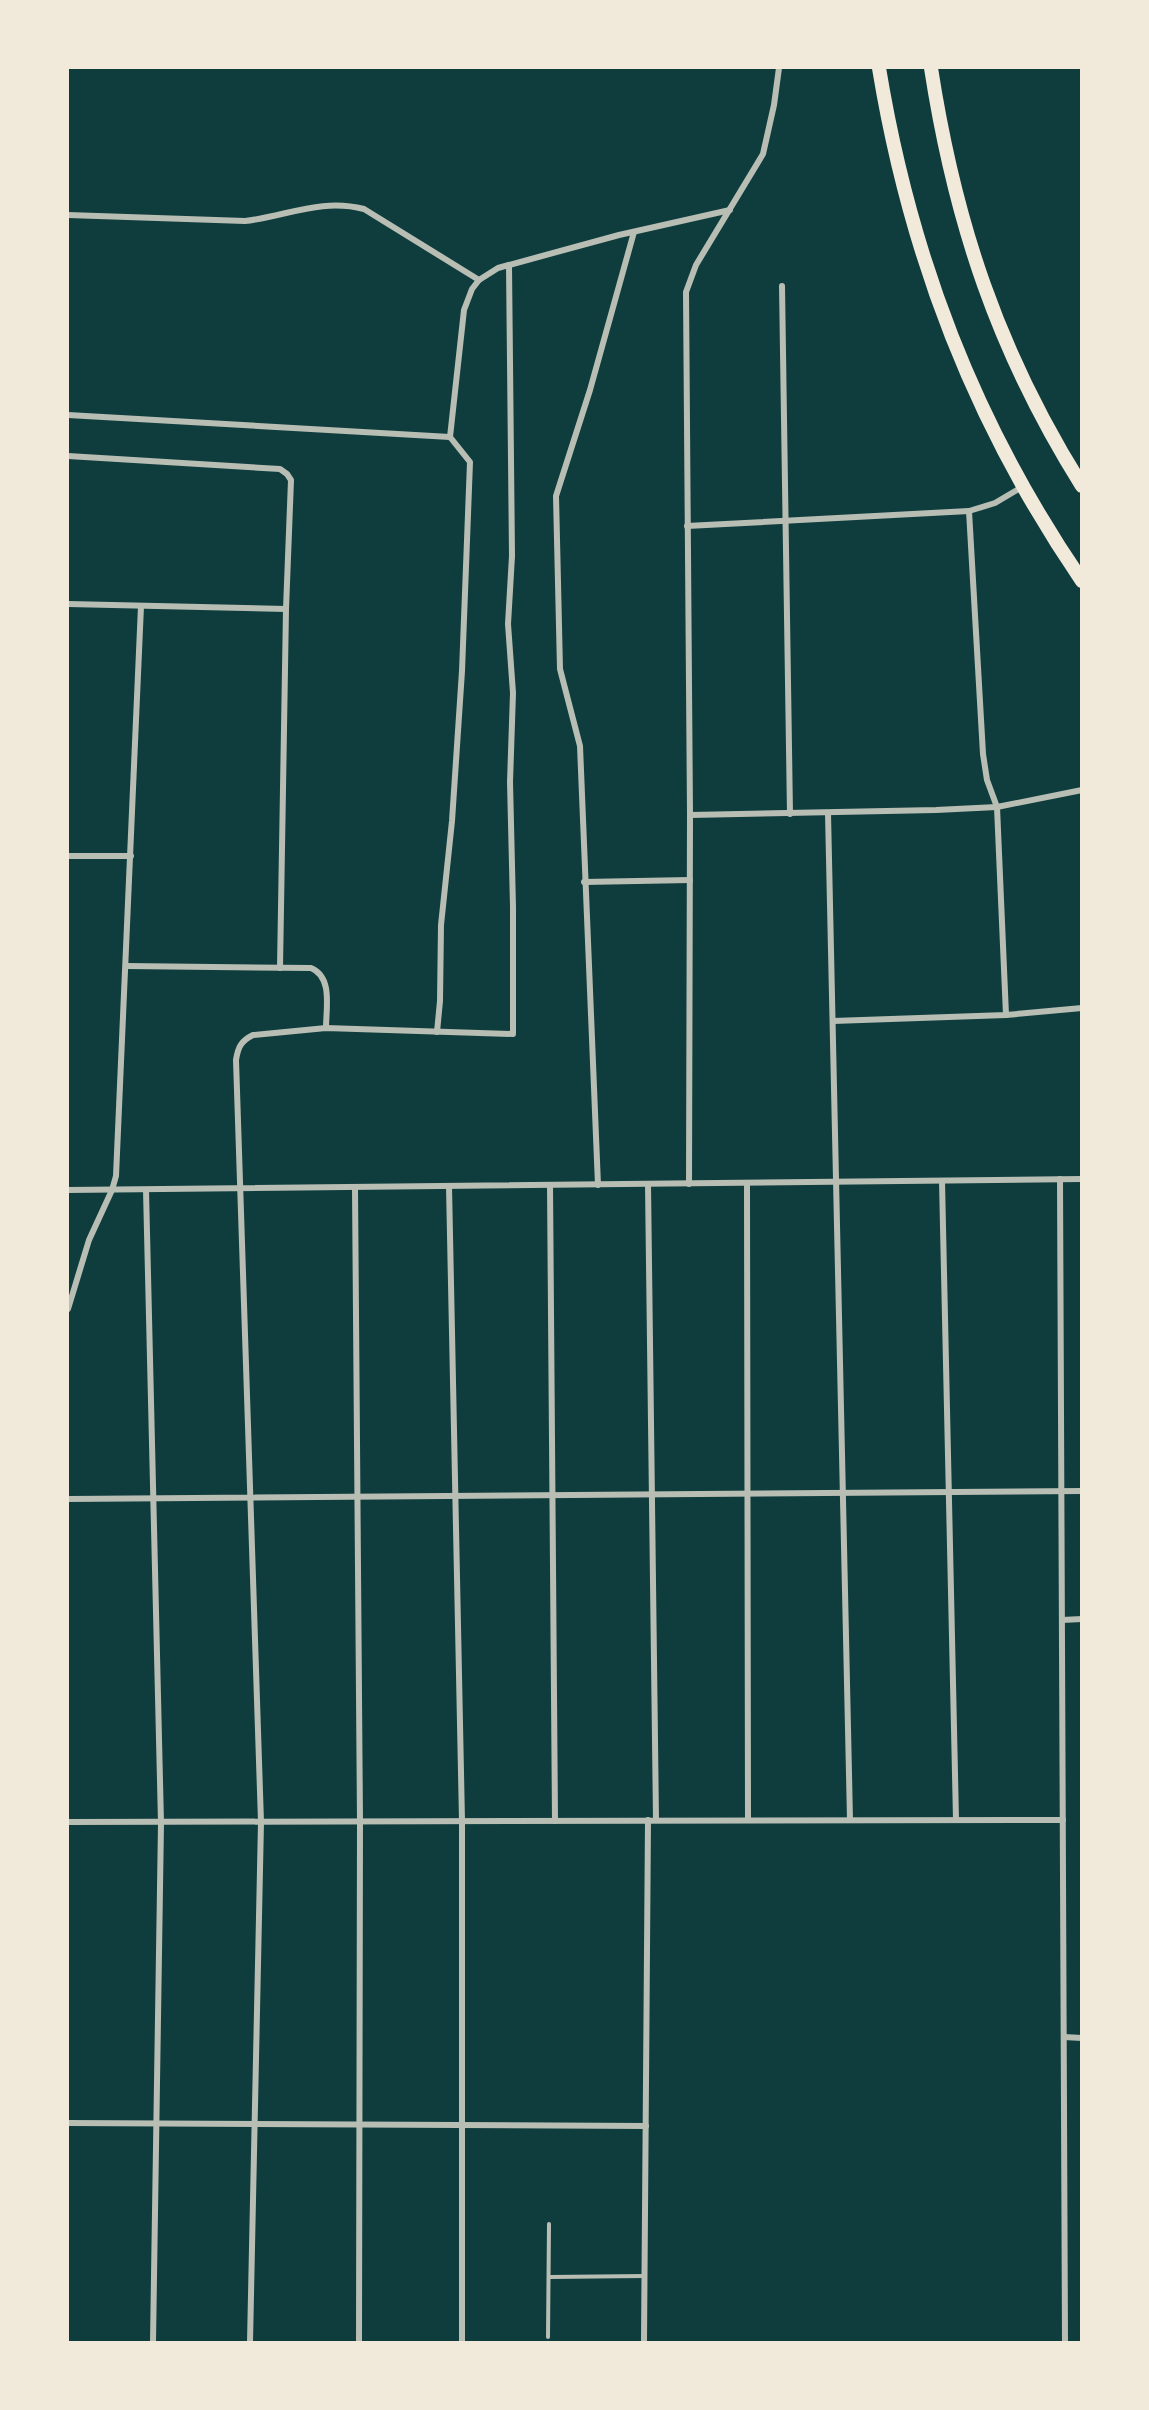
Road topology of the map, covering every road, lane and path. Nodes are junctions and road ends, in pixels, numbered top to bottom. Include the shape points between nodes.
1 (779, 68) edge
2 (879, 68) edge
3 (931, 68) edge
4 (731, 210) junction
5 (68, 215) edge
6 (634, 232) junction
7 (509, 265) junction
8 (479, 280) junction
9 (782, 286) dead end
10 (68, 415) edge
11 (450, 437) junction
12 (68, 456) edge
13 (1082, 486) edge
14 (1022, 487) junction
15 (969, 511) junction
16 (785, 520) junction
17 (687, 526) junction
18 (1082, 581) edge
19 (68, 604) edge
20 (141, 606) junction
21 (286, 609) junction
22 (1082, 790) edge
23 (997, 807) junction
24 (828, 813) junction
25 (790, 814) junction
26 (690, 815) junction
27 (68, 856) edge
28 (130, 856) junction
29 (690, 880) junction
30 (584, 882) junction
31 (126, 966) junction
32 (280, 968) junction
33 (1082, 1008) edge
34 (1006, 1015) junction
35 (833, 1021) junction
36 (326, 1028) junction
37 (437, 1032) junction
38 (1060, 1179) junction
39 (1082, 1179) edge
40 (942, 1181) junction
41 (837, 1182) junction
42 (747, 1183) junction
43 (648, 1184) junction
44 (689, 1184) junction
45 (550, 1185) junction
46 (598, 1185) junction
47 (449, 1186) junction
48 (355, 1188) junction
49 (238, 1189) junction
50 (68, 1190) edge
51 (112, 1190) junction
52 (146, 1190) junction
53 (68, 1309) edge
54 (1061, 1491) junction
55 (1082, 1491) edge
56 (948, 1492) junction
57 (747, 1493) junction
58 (843, 1493) junction
59 (652, 1494) junction
60 (553, 1495) junction
61 (455, 1496) junction
62 (249, 1497) junction
63 (357, 1497) junction
64 (153, 1498) junction
65 (68, 1499) edge
66 (1082, 1619) edge
67 (1062, 1620) junction
68 (648, 1820) junction
69 (748, 1820) junction
70 (850, 1820) junction
71 (956, 1820) junction
72 (1063, 1820) junction
73 (462, 1821) junction
74 (555, 1821) junction
75 (656, 1821) junction
76 (68, 1822) edge
77 (161, 1822) junction
78 (261, 1822) junction
79 (360, 1822) junction
80 (1064, 2037) junction
81 (1082, 2038) edge
82 (68, 2123) edge
83 (156, 2123) junction
84 (254, 2124) junction
85 (359, 2124) junction
86 (462, 2125) junction
87 (646, 2126) junction
88 (549, 2224) dead end
89 (645, 2276) junction
90 (549, 2277) junction
91 (548, 2337) dead end
92 (153, 2343) edge
93 (250, 2343) edge
94 (359, 2343) edge
95 (462, 2343) edge
96 (644, 2343) edge
97 (1065, 2343) edge

1 - 4 street via 764,154
2 - 14 highway via 901,181 928,273 987,422
3 - 13 highway via 955,192 977,269 1030,398
4 - 6 street
4 - 17 street via 696,265 686,292
5 - 8 street via 245,221 315,206 352,206 364,209
6 - 7 street
6 - 30 street via 556,496 560,669 579,746
7 - 8 street
7 - 37 street via 513,1034
8 - 11 street via 464,310
9 - 16 street
10 - 11 street
11 - 37 street via 470,462 462,671 441,925
12 - 21 street via 284,471 292,487
14 - 15 street via 995,503
14 - 18 highway
15 - 16 street
15 - 23 street via 983,754
16 - 17 street
16 - 25 street
17 - 26 street
19 - 20 street
20 - 21 street
20 - 28 street
21 - 32 street
22 - 23 street
23 - 24 street
23 - 34 street
24 - 25 street
24 - 35 street
25 - 26 street
26 - 29 street
27 - 28 street
28 - 31 street
29 - 30 street
29 - 44 street
30 - 46 street
31 - 32 street
31 - 51 street via 116,1176
32 - 36 street via 311,968 324,977
33 - 34 street
34 - 35 street
35 - 41 street
36 - 37 street
36 - 49 street via 253,1035 238,1047
38 - 39 street
38 - 40 street
38 - 54 street
40 - 41 street
40 - 56 street
41 - 42 street
41 - 58 street
42 - 44 street
42 - 57 street
43 - 44 street
43 - 46 street
43 - 59 street
45 - 46 street
45 - 47 street
45 - 60 street
47 - 48 street
47 - 61 street
48 - 49 street
48 - 63 street
49 - 52 street
49 - 62 street
50 - 51 street
51 - 52 street
51 - 53 street via 89,1239
52 - 64 street
54 - 55 street
54 - 56 street
54 - 67 street
56 - 58 street
56 - 71 street
57 - 58 street
57 - 59 street
57 - 69 street
58 - 70 street
59 - 60 street
59 - 75 street
60 - 61 street
60 - 74 street
61 - 63 street
61 - 73 street
62 - 63 street
62 - 64 street
62 - 78 street
63 - 79 street
64 - 65 street
64 - 77 street
66 - 67 street
67 - 72 street
68 - 74 street
68 - 75 street
68 - 87 street
69 - 70 street
69 - 75 street
70 - 71 street
71 - 72 street
72 - 80 street
73 - 74 street
73 - 79 street
73 - 86 street
76 - 77 street
77 - 78 street
77 - 83 street
78 - 79 street
78 - 84 street
79 - 85 street
80 - 81 street
80 - 97 street
82 - 83 street
83 - 84 street
83 - 92 street
84 - 85 street
84 - 93 street
85 - 86 street
85 - 94 street
86 - 87 street
86 - 95 street
87 - 89 street
88 - 90 lane
89 - 90 lane
89 - 96 street
90 - 91 lane

